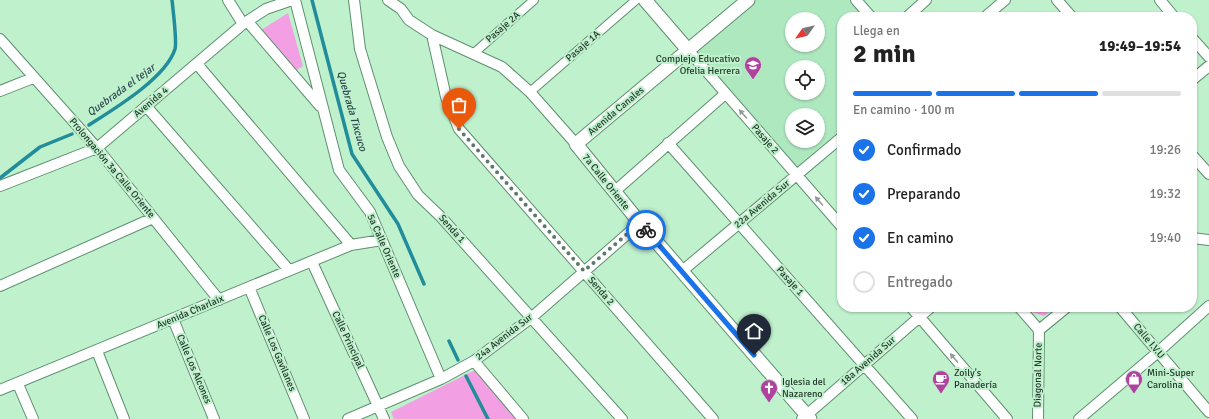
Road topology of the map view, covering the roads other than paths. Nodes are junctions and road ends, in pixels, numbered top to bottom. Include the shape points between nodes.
1 (228, 0) edge
2 (294, 0) edge
3 (354, 0) edge
4 (388, 0) edge
5 (534, 0) edge
6 (636, 0) edge
7 (645, 0) edge
8 (748, 0) edge
9 (856, 0) edge
10 (926, 0) edge
11 (1005, 0) edge
12 (1057, 0) edge
13 (1160, 0) edge
14 (867, 12) edge
15 (913, 12) edge
16 (991, 12) edge
17 (1068, 12) edge
18 (1170, 12) edge
19 (246, 23) junction
20 (432, 35) junction
21 (0, 39) edge
22 (1197, 44) edge
23 (688, 50) junction
24 (473, 54) junction
25 (1209, 58) edge
26 (197, 64) junction
27 (1209, 66) edge
28 (1197, 76) edge
29 (33, 78) junction
30 (0, 91) edge
31 (530, 92) junction
32 (725, 94) junction
33 (150, 103) junction
34 (322, 107) junction
35 (837, 141) edge
36 (668, 143) junction
37 (576, 144) junction
38 (97, 148) junction
39 (1197, 161) edge
40 (1209, 174) edge
41 (796, 175) junction
42 (0, 186) edge
43 (614, 192) junction
44 (153, 218) junction
45 (837, 221) edge
46 (640, 223) junction
47 (739, 224) junction
48 (1197, 239) edge
49 (382, 240) junction
50 (1209, 240) edge
51 (351, 245) junction
52 (312, 262) junction
53 (289, 270) junction
54 (584, 271) junction
55 (681, 272) junction
56 (0, 286) edge
57 (249, 287) junction
58 (219, 300) junction
59 (1209, 306) edge
60 (915, 312) edge
61 (925, 312) edge
62 (1023, 312) edge
63 (1061, 312) edge
64 (1124, 312) edge
65 (919, 317) junction
66 (531, 318) junction
67 (173, 319) junction
68 (1039, 330) junction
69 (97, 351) junction
70 (1158, 352) junction
71 (474, 361) junction
72 (864, 364) junction
73 (441, 379) junction
74 (18, 384) junction
75 (0, 390) edge
76 (379, 406) junction
77 (1209, 412) edge
78 (806, 418) edge
79 (33, 419) edge
80 (124, 419) edge
81 (214, 419) edge
82 (304, 419) edge
83 (348, 419) edge
84 (384, 419) edge
85 (523, 419) edge
86 (622, 419) edge
87 (713, 419) edge
88 (912, 419) edge
89 (1007, 419) edge
90 (1038, 419) edge
91 (1078, 419) edge

1 - 19 street
2 - 19 street, Avenida 4 via 266,9
2 - 34 street, 5a Calle Oriente
3 - 66 street, Senda 1 via 360,49 387,137 399,166 418,194
4 - 20 street, 7a Calle Oriente via 409,20
5 - 24 street, Pasaje 2A
6 - 31 street, Pasaje 1A
7 - 23 street
8 - 23 street, Avenida Canales
9 - 14 street
10 - 15 street
11 - 16 street
12 - 17 street
13 - 18 street
19 - 26 street, Avenida 4
19 - 34 street
20 - 24 street, 7a Calle Oriente
20 - 54 street, Senda 2 via 446,96 459,129
21 - 29 street, Prolongación 3a Calle Oriente
22 - 25 street
23 - 32 street, Pasaje 2
23 - 37 street, Avenida Canales
24 - 31 street, 7a Calle Oriente via 502,67
26 - 33 street, Avenida 4
26 - 51 street
27 - 28 street
29 - 30 street
29 - 38 street, Prolongación 3a Calle Oriente
31 - 37 street, 7a Calle Oriente
32 - 36 street
41 -> 32 street, Pasaje 2
33 - 38 street, Avenida 4
33 - 53 street
34 - 49 street, 5a Calle Oriente via 339,170 370,212
35 - 41 street, 22a Avenida Sur
36 - 43 street
36 - 47 street, Pasaje 1
37 - 43 street, 7a Calle Oriente
38 - 42 street, Avenida 4
38 - 44 street, Prolongación 3a Calle Oriente
39 - 40 street
45 -> 41 street, Pasaje 2
41 - 47 street, 22a Avenida Sur
43 - 46 street, 7a Calle Oriente
44 - 56 street
44 - 58 street, Prolongación 3a Calle Oriente
46 - 54 street, 24a Avenida Sur
46 - 55 street, 7a Calle Oriente
47 - 55 street, 22a Avenida Sur
47 - 72 street, Pasaje 1
48 - 50 street
49 - 51 street, Avenida Charlaix
49 - 73 street, 5a Calle Oriente
51 - 52 street, Avenida Charlaix
52 - 53 street, Avenida Charlaix
52 - 76 street, Calle Principal
53 - 57 street, Avenida Charlaix
54 - 66 street, 24a Avenida Sur
54 - 87 street, Senda 2
55 - 78 street, 7a Calle Oriente
57 - 58 street, Avenida Charlaix
57 - 82 street, Calle Los Gavilanes
58 - 67 street, Avenida Charlaix
59 - 70 street
60 - 65 street
61 - 65 street, 18a Avenida Sur
62 - 68 street
63 - 68 street
64 - 70 street, Calle I.V.U
65 - 72 street, 18a Avenida Sur
89 -> 65 street
66 - 71 street, 24a Avenida Sur
66 - 86 street, Senda 1
67 - 69 street, Avenida Charlaix
67 - 81 street, Calle Los Alcones
68 - 90 street, Diagonal Norte
69 - 74 street, Avenida Charlaix
69 - 80 street
70 - 77 street, Calle I.V.U
70 - 91 street
71 - 73 street, 24a Avenida Sur
71 - 85 street
72 - 78 street, 18a Avenida Sur
72 - 88 street, Pasaje 1
73 - 76 street, 24a Avenida Sur
74 - 75 street, Avenida Charlaix
74 - 79 street
76 - 83 street, 24a Avenida Sur
76 - 84 street, Calle Principal

